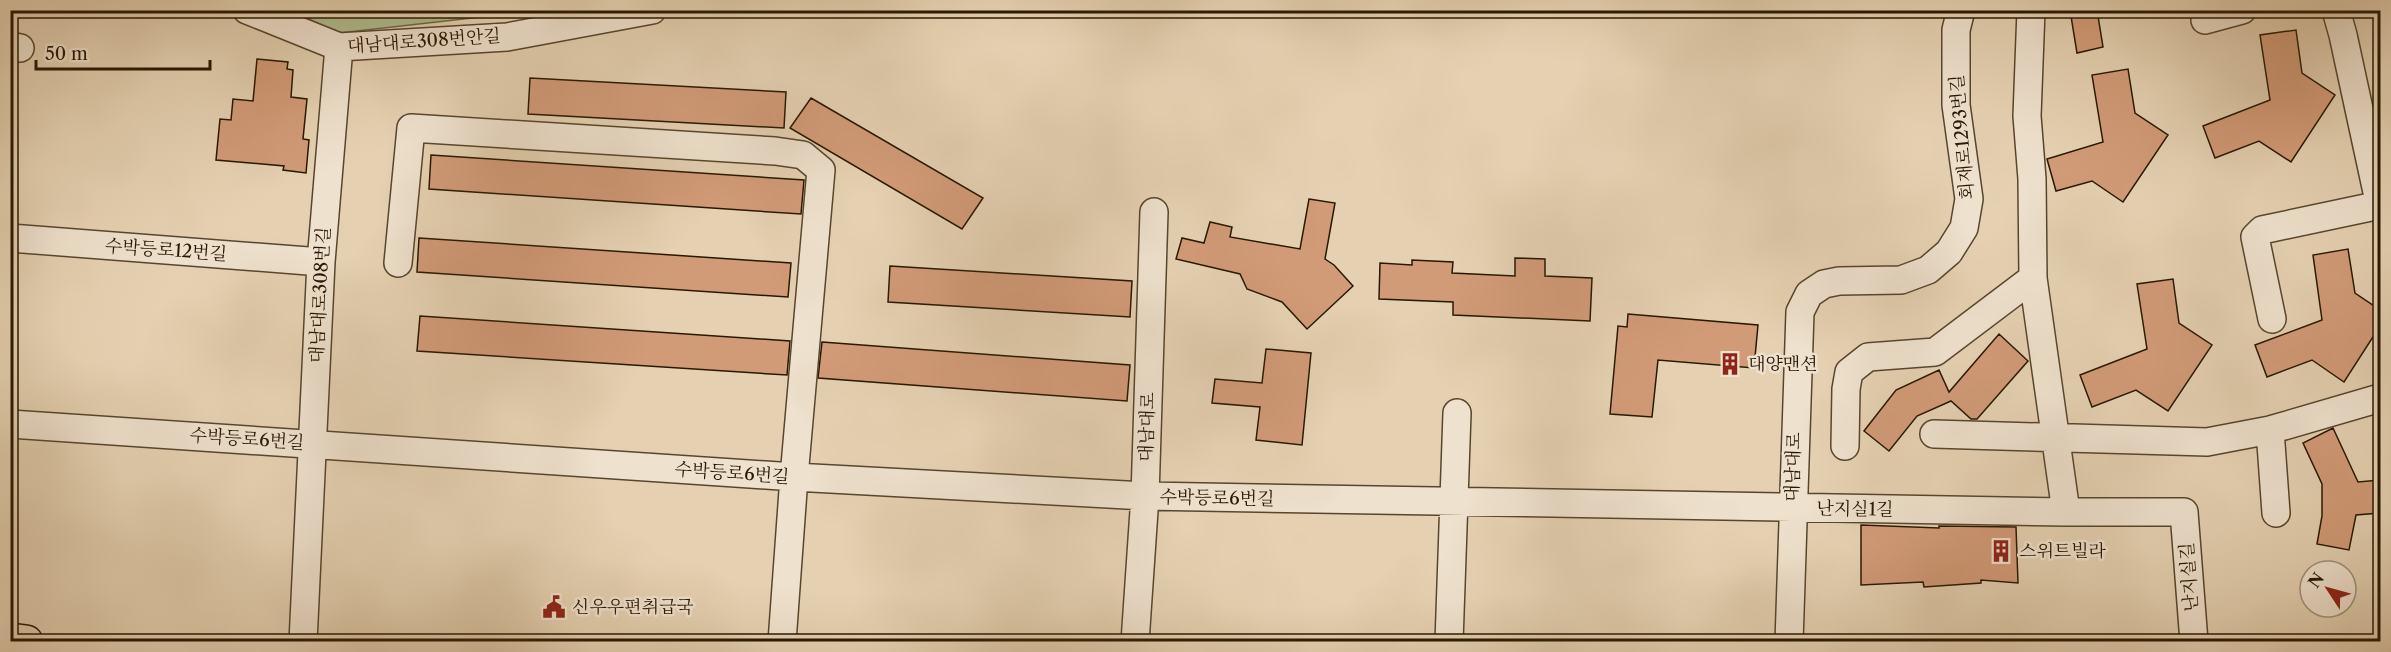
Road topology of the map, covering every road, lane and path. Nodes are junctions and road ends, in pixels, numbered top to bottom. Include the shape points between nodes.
1 (247, 10) edge
2 (652, 10) edge
3 (1961, 10) edge
4 (2031, 10) edge
5 (2242, 10) edge
6 (2336, 10) edge
7 (2205, 20) dead end
8 (339, 47) junction
9 (2380, 205) edge
10 (1154, 212) dead end
11 (10, 238) edge
12 (321, 262) junction
13 (398, 263) dead end
14 (2033, 278) junction
15 (1809, 294) joint
16 (2272, 319) dead end
17 (2380, 398) edge
18 (1457, 413) dead end
19 (10, 424) edge
20 (2270, 430) junction
21 (1934, 434) dead end
22 (2057, 437) junction
23 (312, 443) junction
24 (1845, 446) dead end
25 (794, 477) junction
26 (1145, 496) junction
27 (1454, 502) junction
28 (1792, 507) junction
29 (2066, 512) junction
30 (2184, 512) joint
31 (2276, 513) dead end
32 (10, 640) edge
33 (26, 642) edge
34 (303, 642) edge
35 (782, 642) edge
36 (1135, 642) edge
37 (1449, 642) edge
38 (1789, 642) edge
39 (2194, 642) edge

1 - 8 street
2 - 8 street, 대남대로308번안길 via 507,37
3 - 15 street, 회재로1293번길 via 1956,30 1956,105 1969,199 1964,228 1949,252 1928,270 1901,280 1824,284
4 - 14 street via 2027,116
5 - 7 street
6 - 9 street
8 - 12 street, 대남대로308번길
9 - 16 street via 2262,230 2255,237
10 - 26 street, 대남대로
11 - 12 street, 수박등로12번길
12 - 23 street, 대남대로308번길
13 - 25 street via 411,128 803,155 821,170
14 - 22 street
14 - 24 street via 1935,351 1868,357 1849,372
15 - 28 street, 대남대로 via 1800,312
17 - 20 street
18 - 27 street
19 - 23 street, 수박등로6번길
20 - 22 street via 2207,442
20 - 31 street
21 - 22 street
22 - 29 street
23 - 25 street, 수박등로6번길
23 - 34 street, 대남대로308번길
25 - 26 street, 수박등로6번길
25 - 35 street
26 - 27 street, 수박등로6번길
26 - 36 street, 대남대로
27 - 28 street, 난지실1길
27 - 37 street
28 - 29 street, 난지실1길
28 - 38 street, 대남대로
29 - 30 street, 난지실1길
30 - 39 street, 난지실길
32 - 33 main road

